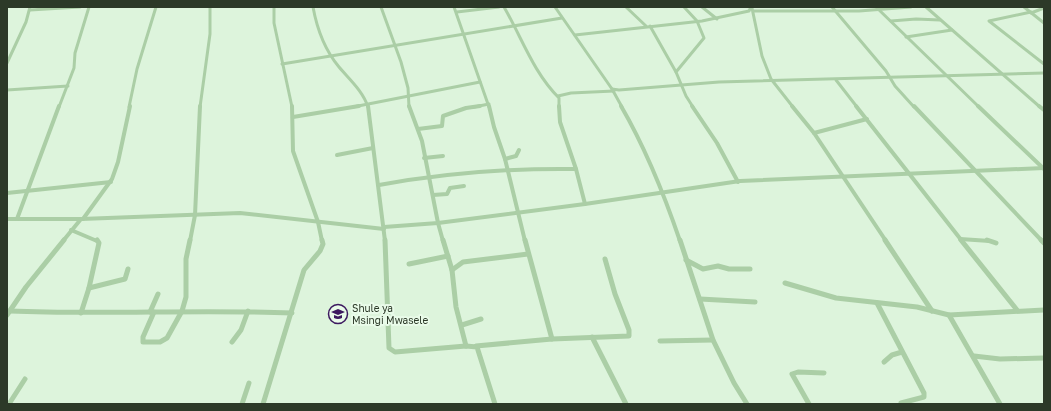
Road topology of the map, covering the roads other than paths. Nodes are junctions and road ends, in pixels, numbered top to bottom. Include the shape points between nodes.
1 (80, 7) edge
2 (89, 7) edge
3 (156, 7) edge
4 (210, 7) edge
5 (274, 7) edge
6 (312, 7) edge
7 (381, 7) edge
8 (454, 7) edge
9 (499, 7) edge
10 (504, 7) edge
11 (555, 7) edge
12 (626, 7) edge
13 (684, 7) edge
14 (702, 7) edge
15 (832, 7) edge
16 (911, 7) edge
17 (926, 7) edge
18 (1024, 7) edge
19 (30, 8) edge
20 (877, 8) edge
21 (1044, 8) edge
22 (752, 9) edge
23 (835, 11) junction
24 (457, 12) junction
25 (1031, 12) junction
26 (562, 18) junction
27 (716, 19) junction
28 (941, 20) junction
29 (891, 21) junction
30 (698, 22) junction
31 (1044, 23) edge
32 (515, 26) junction
33 (648, 26) junction
34 (952, 30) junction
35 (465, 34) junction
36 (576, 35) junction
37 (906, 37) junction
38 (395, 44) junction
39 (332, 55) junction
40 (7, 63) edge
41 (282, 64) junction
42 (1044, 64) edge
43 (676, 72) junction
44 (1044, 73) edge
45 (1003, 74) junction
46 (948, 76) junction
47 (890, 78) junction
48 (836, 80) junction
49 (480, 82) junction
50 (773, 82) junction
51 (68, 86) junction
52 (682, 86) junction
53 (7, 90) edge
54 (614, 91) junction
55 (558, 96) junction
56 (407, 98) junction
57 (368, 104) junction
58 (489, 104) junction
59 (1044, 110) edge
60 (293, 117) junction
61 (867, 119) junction
62 (418, 130) junction
63 (814, 133) junction
64 (373, 148) junction
65 (519, 150) dead end
66 (337, 154) dead end
67 (443, 156) dead end
68 (424, 158) junction
69 (505, 159) junction
70 (1044, 168) edge
71 (576, 169) junction
72 (507, 170) junction
73 (977, 170) junction
74 (912, 174) junction
75 (429, 176) junction
76 (844, 177) junction
77 (111, 182) junction
78 (738, 182) junction
79 (379, 185) junction
80 (464, 186) dead end
81 (27, 190) junction
82 (7, 193) edge
83 (663, 193) junction
84 (433, 195) junction
85 (585, 204) junction
86 (518, 212) junction
87 (195, 215) junction
88 (7, 219) edge
89 (17, 219) junction
90 (82, 219) junction
91 (318, 222) junction
92 (438, 223) junction
93 (384, 228) junction
94 (71, 230) junction
95 (960, 239) junction
96 (1044, 242) edge
97 (996, 243) dead end
98 (528, 254) junction
99 (448, 256) junction
100 (605, 259) dead end
101 (686, 260) junction
102 (409, 264) dead end
103 (128, 269) dead end
104 (750, 269) dead end
105 (452, 270) junction
106 (785, 283) dead end
107 (89, 288) junction
108 (158, 294) dead end
109 (700, 299) junction
110 (755, 302) dead end
111 (877, 303) junction
112 (1017, 310) junction
113 (1044, 310) edge
114 (182, 311) junction
115 (248, 311) junction
116 (932, 311) junction
117 (152, 312) junction
118 (9, 313) edge
119 (82, 313) junction
120 (292, 313) junction
121 (949, 315) junction
122 (481, 319) dead end
123 (462, 325) junction
124 (592, 337) junction
125 (552, 339) junction
126 (713, 340) junction
127 (660, 341) dead end
128 (232, 342) dead end
129 (466, 346) junction
130 (475, 346) junction
131 (902, 352) junction
132 (974, 356) junction
133 (1044, 358) edge
134 (884, 362) dead end
135 (824, 373) dead end
136 (25, 379) dead end
137 (249, 383) dead end
138 (9, 404) edge
139 (242, 404) edge
140 (263, 404) edge
141 (495, 404) edge
142 (626, 404) edge
143 (747, 404) edge
144 (809, 404) edge
145 (901, 404) edge
146 (1000, 404) edge

1 - 19 street
2 - 51 street
3 - 77 street via 137,69 118,162
4 - 87 street via 210,34 200,107
5 - 41 street via 274,23
6 - 39 street via 318,33
7 - 38 street
8 - 24 street
9 - 24 street
10 - 32 street
11 - 26 street
12 - 33 street
13 - 30 street
14 - 27 street
15 - 23 street
16 - 20 street
17 - 28 street
18 - 25 street
19 - 40 street
20 - 23 street
20 - 29 street
21 - 25 street
22 - 23 street
22 - 27 street
22 - 50 street via 762,56
23 - 47 street
24 - 35 street
25 - 31 street
25 - 42 street via 989,21
26 - 32 street
26 - 36 street
27 - 30 street
28 - 29 street
28 - 34 street
29 - 37 street
30 - 33 street
30 - 43 street via 704,40
32 - 35 street
32 - 55 street via 538,74 548,88
33 - 36 street
33 - 43 street
34 - 37 street
34 - 45 street
35 - 38 street
35 - 49 street
36 - 54 street
37 - 46 street
38 - 39 street
38 - 56 street via 408,88
39 - 41 street
39 - 57 street
41 - 60 street via 287,77
43 - 52 street
44 - 45 street
45 - 46 street
45 - 59 street
46 - 47 street
46 - 70 street
47 - 48 street
47 - 73 street
48 - 50 street
48 - 61 street
49 - 56 street
49 - 58 street
50 - 52 street via 719,82
50 - 63 street
51 - 53 street
51 - 81 street via 54,116
52 - 54 street
52 - 78 street
54 - 55 street
54 - 83 street via 637,133
55 - 71 street via 560,122
56 - 57 street
56 - 62 street
57 - 60 street
57 - 64 street
58 - 62 street via 443,116 442,126
58 - 69 street
60 - 91 street via 293,151
61 - 63 street
61 - 74 street
62 - 68 street
63 - 76 street
64 - 66 street
64 - 79 street
65 - 69 street via 516,156
67 - 68 street
68 - 75 street
69 - 72 street
70 - 73 street
71 - 72 street
71 - 85 street
72 - 75 street
72 - 86 street
73 - 74 street
73 - 96 street
74 - 76 street
74 - 95 street
75 - 79 street
75 - 84 street
76 - 78 street
76 - 116 street
77 - 81 street via 75,188
77 - 90 street
78 - 83 street
79 - 93 street
80 - 84 street via 450,188 447,194
81 - 82 street
81 - 89 street
83 - 85 street
83 - 101 street
84 - 92 street
85 - 86 street
86 - 92 street
86 - 98 street
87 - 90 street
87 - 91 street via 240,213
87 - 114 street via 188,251 187,283
88 - 89 street
89 - 90 street
90 - 94 street
91 - 93 street
91 - 120 street via 322,247 304,270
92 - 93 street
92 - 99 street
93 - 129 street via 390,350 410,352
94 - 107 street via 96,239 99,243
94 - 118 street
95 - 97 street
95 - 112 street
98 - 105 street via 463,262
98 - 125 street
99 - 102 street
99 - 105 street
100 - 124 street via 630,334 620,338
101 - 104 street via 703,269 718,266
101 - 109 street
103 - 107 street via 125,279
105 - 123 street via 456,307
106 - 111 street via 836,298
107 - 119 street
108 - 117 street
109 - 110 street
109 - 126 street
111 - 116 street
111 - 131 street
112 - 113 street
112 - 121 street
114 - 115 street
114 - 117 street
114 - 117 street via 167,338 160,342 143,342
115 - 120 street
115 - 128 street via 241,330
116 - 121 street
117 - 119 street
118 - 119 street
120 - 140 street
121 - 132 street
122 - 123 street
123 - 129 street
124 - 125 street
124 - 142 street
125 - 130 street
126 - 127 street
126 - 143 street
129 - 130 street
130 - 141 street
131 - 134 street via 892,355
131 - 145 street via 924,395 920,399
132 - 133 street via 1000,359
132 - 146 street
135 - 144 street via 792,374
136 - 138 street
137 - 139 street

